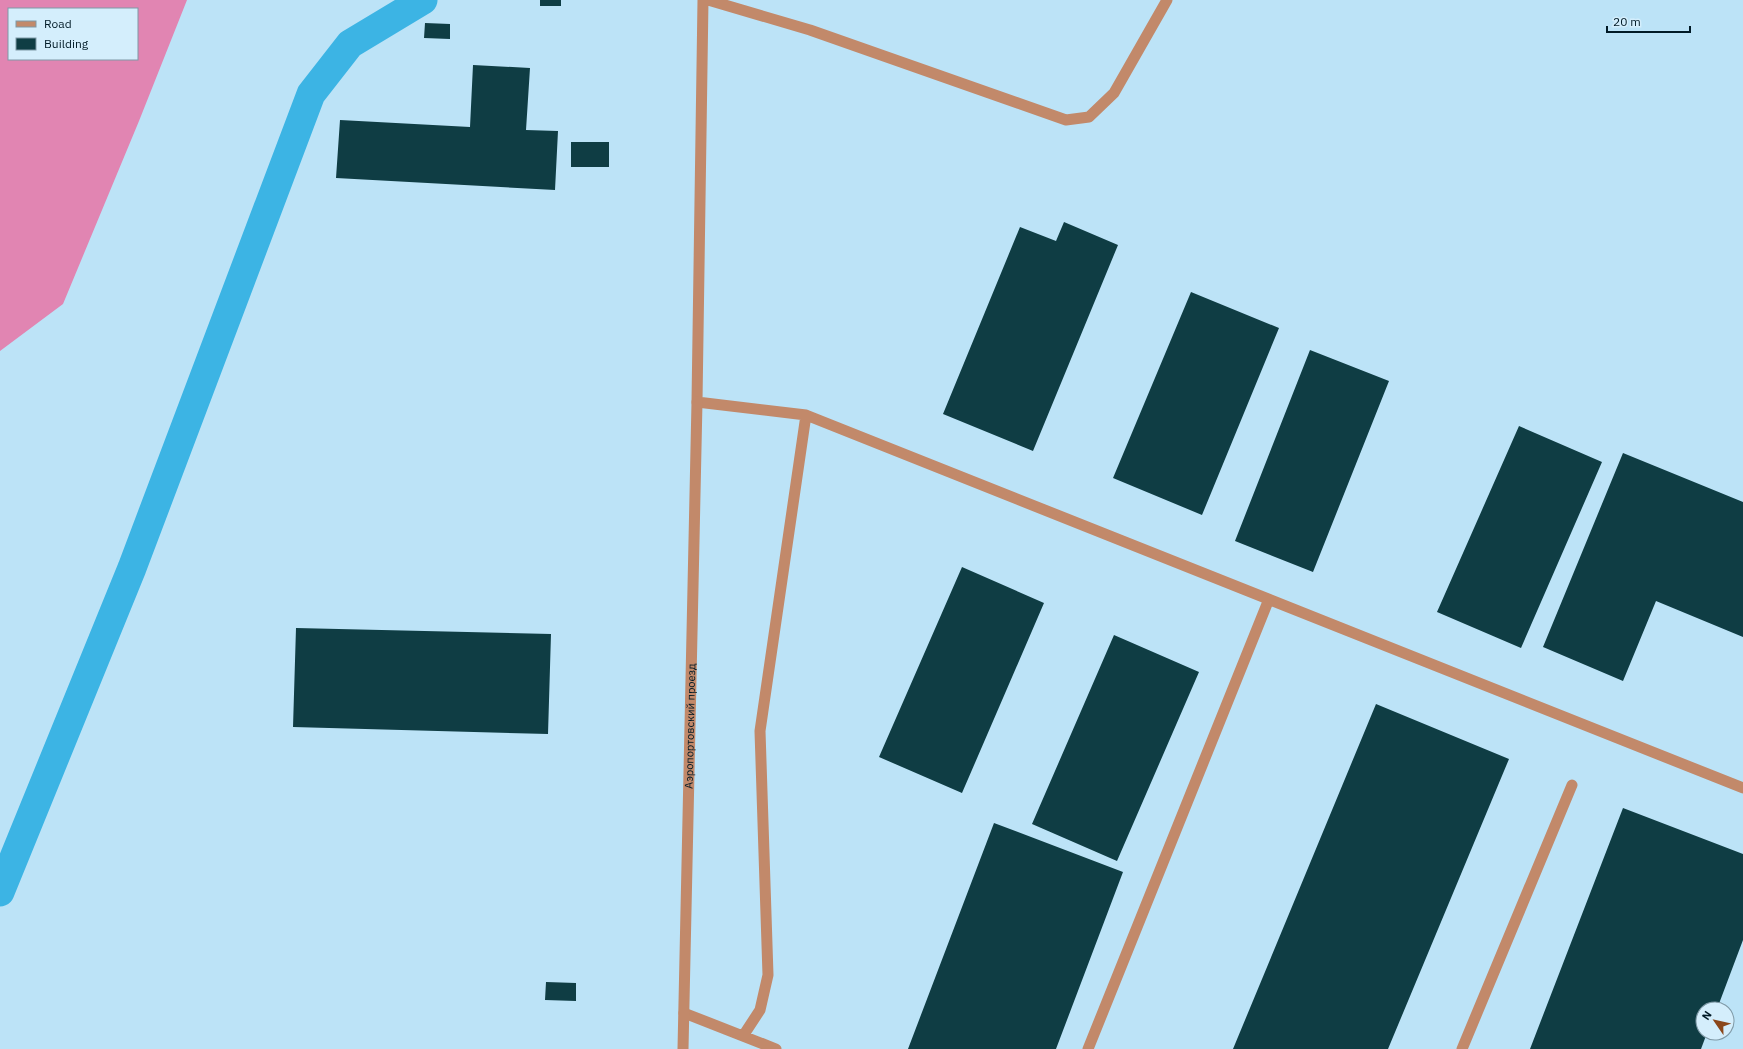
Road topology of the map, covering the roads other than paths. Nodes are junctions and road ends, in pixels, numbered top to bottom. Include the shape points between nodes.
1 (703, 0) edge
2 (708, 0) edge
3 (1167, 0) edge
4 (697, 402) junction
5 (806, 415) junction
6 (1269, 599) junction
7 (1572, 785) dead end
8 (1743, 788) edge
9 (684, 1012) junction
10 (743, 1036) junction
11 (683, 1049) edge
12 (776, 1049) edge
13 (1088, 1049) edge
14 (1462, 1049) edge

1 - 4 street, Аэропортовский проезд
2 - 3 street via 810,30 1066,120 1089,117 1114,93
4 - 5 street
4 - 9 street, Аэропортовский проезд
5 - 6 street
5 - 10 street via 760,731 768,975 760,1010
6 - 8 street
6 - 13 street
7 - 14 street
9 - 10 street
9 - 11 street, Аэропортовский проезд
10 - 12 street

